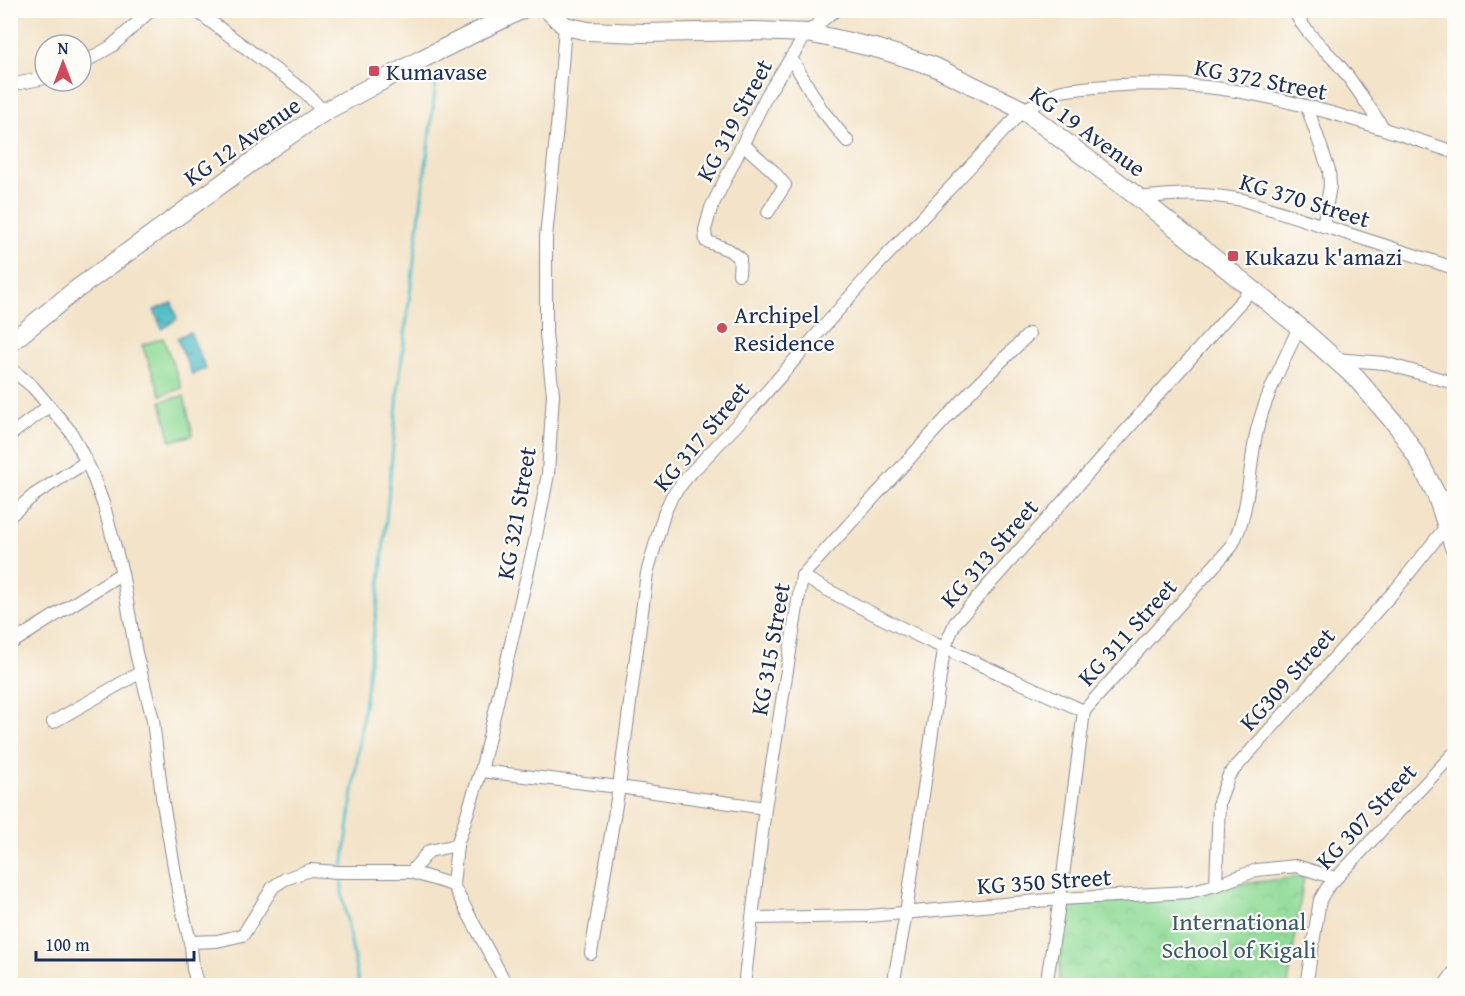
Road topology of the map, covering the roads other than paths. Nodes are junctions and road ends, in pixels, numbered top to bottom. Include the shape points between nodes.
1 (151, 10) edge
2 (195, 10) edge
3 (521, 10) edge
4 (548, 10) edge
5 (837, 10) edge
6 (1294, 10) edge
7 (565, 26) junction
8 (807, 33) junction
9 (93, 57) edge
10 (791, 58) junction
11 (33, 80) edge
12 (10, 85) edge
13 (1307, 107) junction
14 (1023, 110) junction
15 (324, 112) junction
16 (1384, 129) junction
17 (848, 142) dead end
18 (743, 144) junction
19 (1455, 152) edge
20 (1139, 198) junction
21 (768, 212) dead end
22 (1323, 226) junction
23 (1455, 268) edge
24 (739, 274) dead end
25 (1252, 289) junction
26 (1299, 327) junction
27 (1029, 334) dead end
28 (10, 343) edge
29 (1334, 359) junction
30 (10, 368) edge
31 (1455, 383) edge
32 (49, 406) junction
33 (10, 435) edge
34 (86, 462) junction
35 (1436, 494) junction
36 (1455, 500) edge
37 (10, 516) edge
38 (1448, 524) junction
39 (1455, 547) edge
40 (122, 573) junction
41 (802, 576) junction
42 (10, 644) edge
43 (944, 649) junction
44 (141, 672) junction
45 (1084, 711) junction
46 (53, 722) dead end
47 (1455, 753) edge
48 (481, 771) junction
49 (619, 787) junction
50 (765, 808) junction
51 (457, 844) junction
52 (411, 872) junction
53 (1335, 878) junction
54 (453, 885) junction
55 (1216, 885) junction
56 (1060, 899) junction
57 (906, 913) junction
58 (752, 918) junction
59 (190, 942) junction
60 (591, 953) dead end
61 (1455, 972) edge
62 (198, 986) edge
63 (507, 986) edge
64 (744, 986) edge
65 (892, 986) edge
66 (1046, 986) edge
67 (1306, 986) edge
68 (1443, 986) edge

1 - 9 street
2 - 15 street via 304,91
3 - 15 main road, KG 12 Avenue
4 - 7 main road
5 - 8 street, KG 319 Street
6 - 16 street
7 - 8 main road, KG 19 Avenue via 614,33
7 - 48 street, KG 321 Street via 546,237 546,334 553,394 548,474
8 - 10 street, KG 319 Street
8 - 14 main road, KG 19 Avenue via 933,66
10 - 17 street via 822,110
10 - 18 street, KG 319 Street
11 - 12 street
13 - 14 street, KG 372 Street via 1232,90 1140,85 1067,90
13 - 16 street, KG 372 Street
13 - 22 street via 1329,170
14 - 20 main road, KG 19 Avenue
14 - 49 street, KG 317 Street via 876,267 672,496 647,573
15 - 28 main road, KG 12 Avenue via 73,292
16 - 19 street, KG 372 Street
18 - 21 street via 785,185
18 - 24 street, KG 319 Street via 711,208 705,230 706,241 740,258
20 - 22 street, KG 370 Street via 1207,194 1243,200
20 - 25 main road, KG 19 Avenue
22 - 23 street, KG 370 Street
25 - 26 main road, KG 19 Avenue
25 - 43 street, KG 313 Street via 955,623
26 - 29 main road, KG 19 Avenue
26 - 45 street, KG 311 Street via 1265,402 1246,510 1232,547
27 - 41 street, KG 315 Street via 972,390
29 - 31 street via 1383,363
29 - 35 main road, KG 19 Avenue via 1356,378 1399,429
30 - 32 street
32 - 33 street
32 - 34 street via 70,432
34 - 37 street via 34,495
34 - 40 street via 104,506
35 - 36 street
35 - 38 main road, KG 19 Avenue
38 - 39 main road, KG 19 Avenue
38 - 55 street, KG309 Street via 1398,587 1229,775 1219,802
40 - 42 street
40 - 44 street
41 - 43 street
41 - 50 street, KG 315 Street
43 - 45 street
43 - 57 street, KG 313 Street
44 - 46 street
44 - 59 street via 153,720 162,797
45 - 56 street, KG 311 Street
47 - 53 street, KG 307 Street
48 - 49 street
48 - 51 street, KG 321 Street
49 - 50 street
49 - 60 street, KG 317 Street
50 - 58 street, KG 315 Street
51 - 52 street via 429,851
51 - 54 street, KG 321 Street
52 - 54 street
52 - 59 street via 310,870 273,887 243,935
53 - 55 street, KG 350 Street via 1296,866 1257,870
53 - 67 street, KG 307 Street via 1320,900
54 - 63 street
55 - 56 street, KG 350 Street via 1189,892
56 - 57 street, KG 350 Street
56 - 66 street, KG 311 Street
57 - 58 street, KG 350 Street
57 - 65 street, KG 313 Street
58 - 64 street, KG 315 Street
59 - 62 street
61 - 68 street

